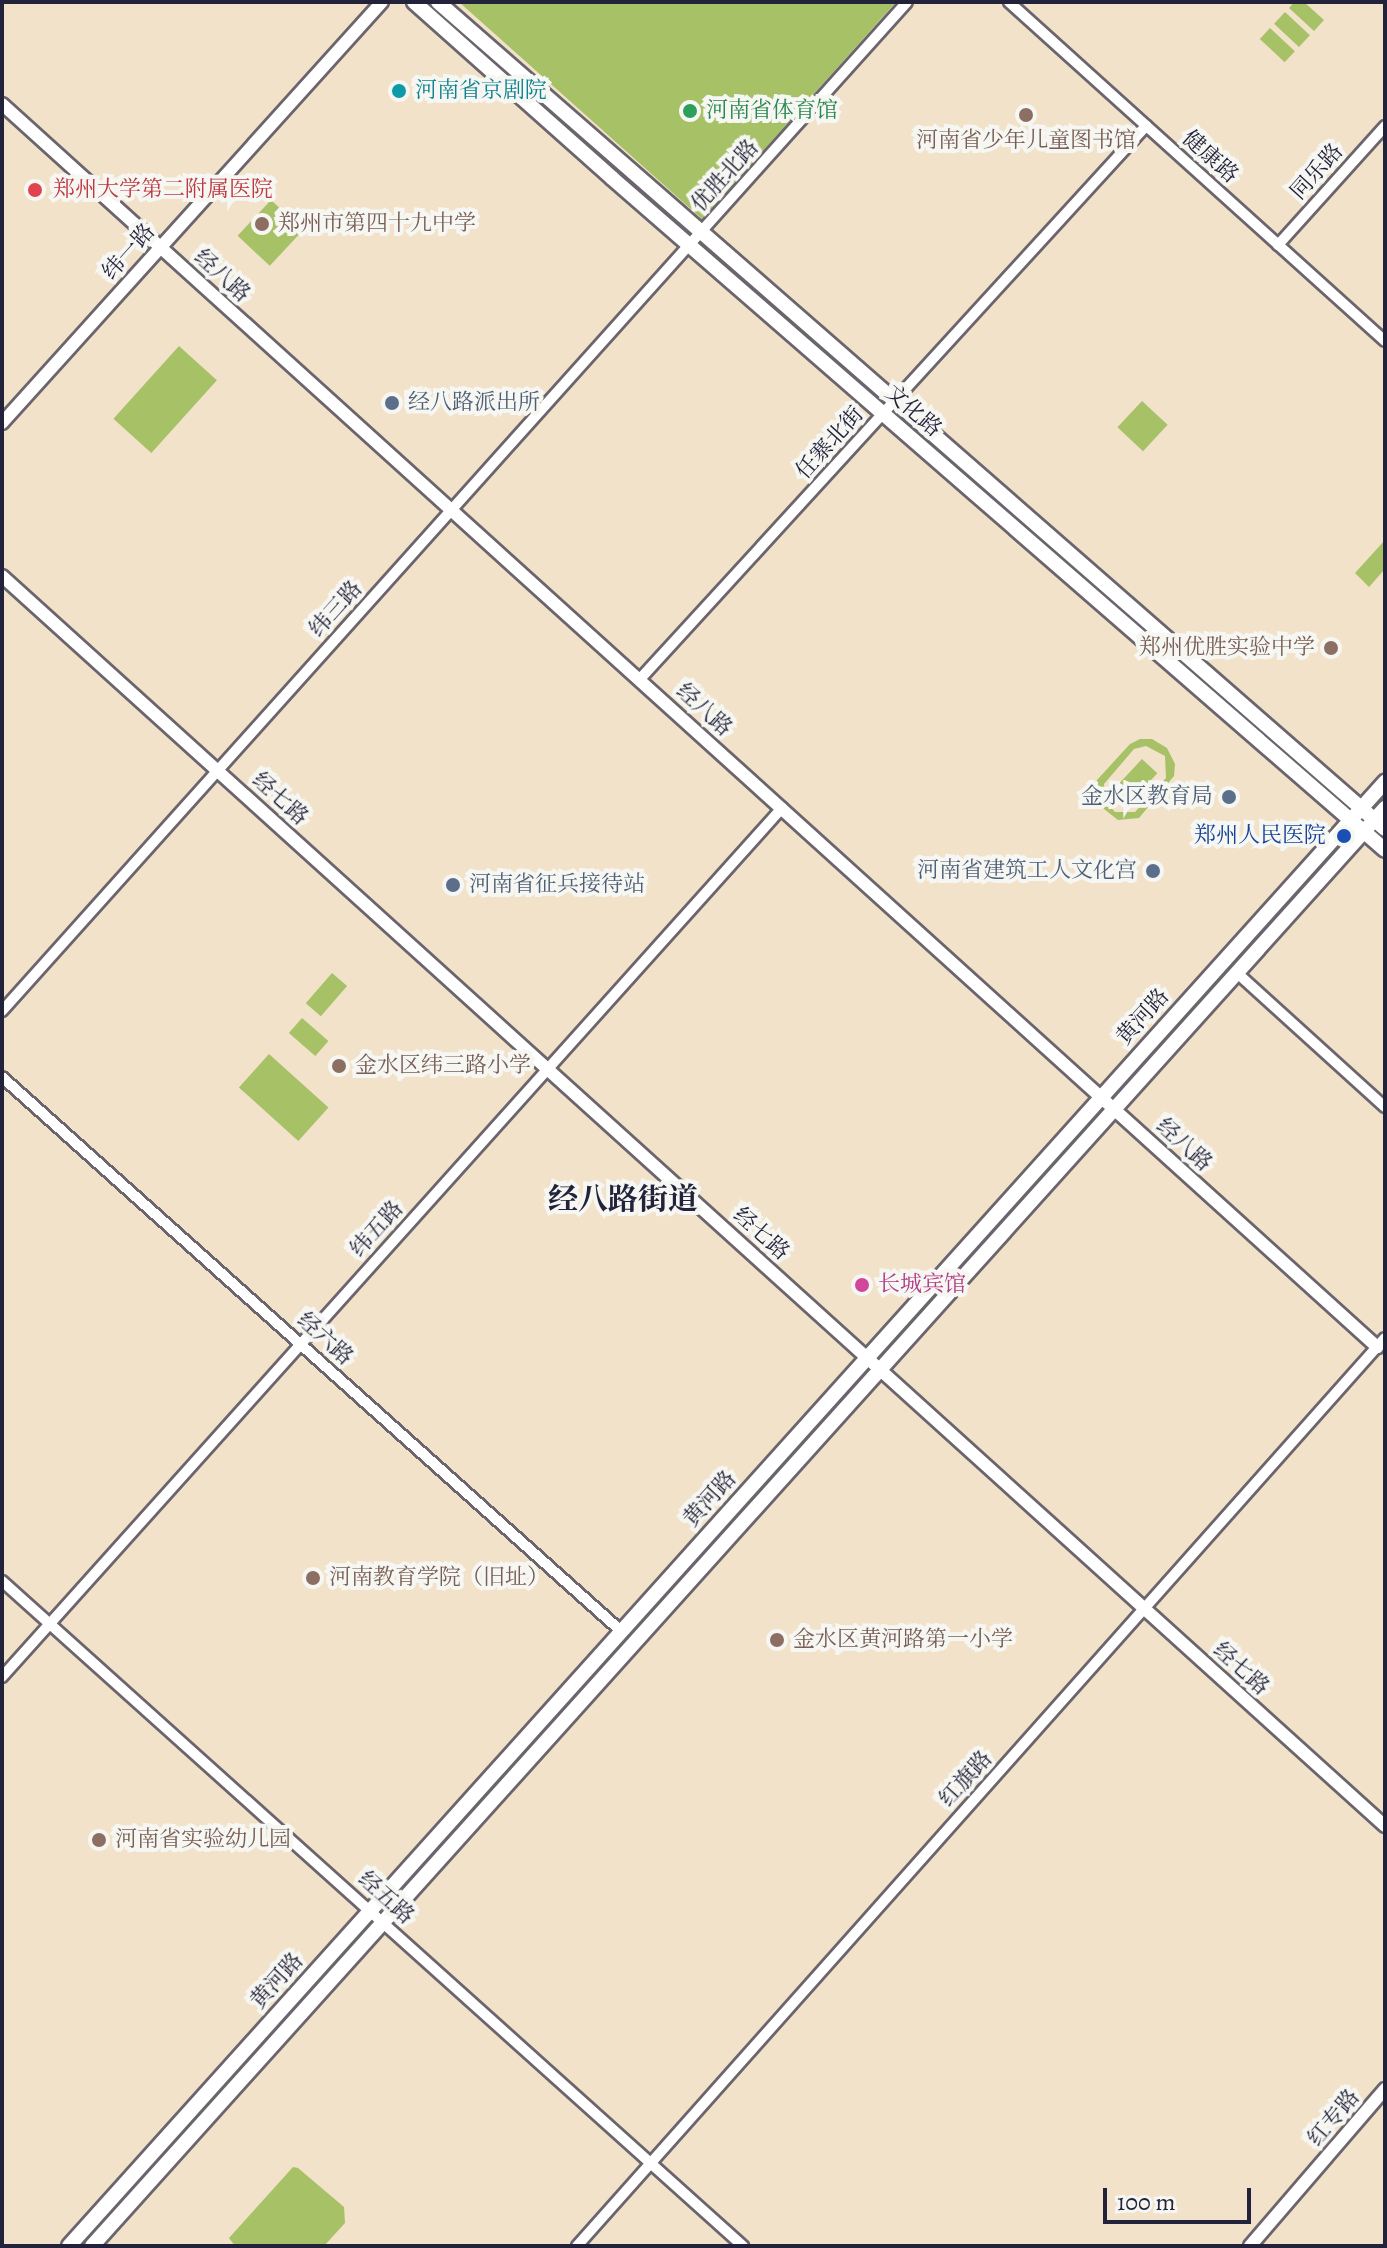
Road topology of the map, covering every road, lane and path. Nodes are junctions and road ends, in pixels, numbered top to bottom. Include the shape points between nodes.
1 (382, 2) edge
2 (414, 2) edge
3 (438, 2) edge
4 (907, 2) edge
5 (1009, 2) edge
6 (2, 104) edge
7 (1146, 126) junction
8 (1385, 126) edge
9 (700, 234) junction
10 (1278, 245) junction
11 (689, 246) junction
12 (161, 247) junction
13 (1385, 341) edge
14 (894, 403) junction
15 (883, 414) junction
16 (2, 423) edge
17 (452, 510) junction
18 (2, 576) edge
19 (640, 679) junction
20 (219, 770) junction
21 (1385, 782) edge
22 (782, 808) junction
23 (1362, 808) junction
24 (1382, 819) edge
25 (1351, 820) junction
26 (1364, 831) junction
27 (1385, 850) edge
28 (1236, 972) junction
29 (2, 1011) edge
30 (548, 1068) junction
31 (2, 1077) edge
32 (1101, 1097) junction
33 (1385, 1107) edge
34 (1113, 1108) junction
35 (1381, 1343) edge
36 (300, 1344) junction
37 (867, 1357) junction
38 (880, 1369) junction
39 (2, 1581) edge
40 (1145, 1608) junction
41 (50, 1624) junction
42 (621, 1631) junction
43 (2, 1677) edge
44 (1385, 1826) edge
45 (370, 1910) junction
46 (383, 1922) junction
47 (1385, 2089) edge
48 (651, 2163) junction
49 (69, 2246) edge
50 (92, 2246) edge
51 (577, 2246) edge
52 (743, 2246) edge
53 (1250, 2246) edge

1 - 12 street, 纬一路
2 - 11 main road, 文化路
3 - 9 main road, 文化路
4 - 9 street, 优胜北路
5 - 7 street, 健康路
6 - 12 street, 经八路
7 - 10 street, 健康路
7 - 14 street, 任寨北街
8 - 10 street, 同乐路
9 - 11 street, 纬三路
9 - 14 main road, 文化路
10 - 13 street, 健康路
11 - 15 main road, 文化路
11 - 17 street, 纬三路
12 - 16 street, 纬一路
12 - 17 street, 经八路
14 - 15 street, 任寨北街
14 - 23 main road, 文化路
15 - 19 street, 任寨北街
15 - 25 main road, 文化路
17 - 19 street, 经八路
17 - 20 street, 纬三路
18 - 20 street, 经七路
19 - 22 street, 经八路
20 - 29 street, 纬三路
20 - 30 street, 经七路
21 - 23 main road, 黄河路
22 - 30 street, 纬五路
22 - 32 street, 经八路
23 - 24 main road, 文化路
23 - 25 main road, 黄河路
24 - 26 main road, 黄河路
25 - 26 main road, 文化路
25 - 32 main road, 黄河路
26 - 27 main road, 文化路
26 - 28 main road, 黄河路
28 - 33 street
28 - 34 main road, 黄河路
30 - 36 street, 纬五路
30 - 37 street, 经七路
31 - 36 street, 经六路
32 - 34 street, 经八路
32 - 37 main road, 黄河路
34 - 35 street, 经八路
34 - 38 main road, 黄河路
35 - 40 street, 红旗路
36 - 41 street, 纬五路
36 - 42 street, 经六路
37 - 38 street, 经七路
37 - 42 main road, 黄河路
38 - 40 street, 经七路
38 - 46 main road, 黄河路
39 - 41 street, 经五路
40 - 44 street, 经七路
40 - 48 street, 红旗路
41 - 43 street, 纬五路
41 - 45 street, 经五路
42 - 45 main road, 黄河路
45 - 46 street, 经五路
45 - 49 main road, 黄河路
46 - 48 street, 经五路
46 - 50 main road, 黄河路
47 - 53 street, 红专路
48 - 51 street, 红旗路
48 - 52 street, 经五路

